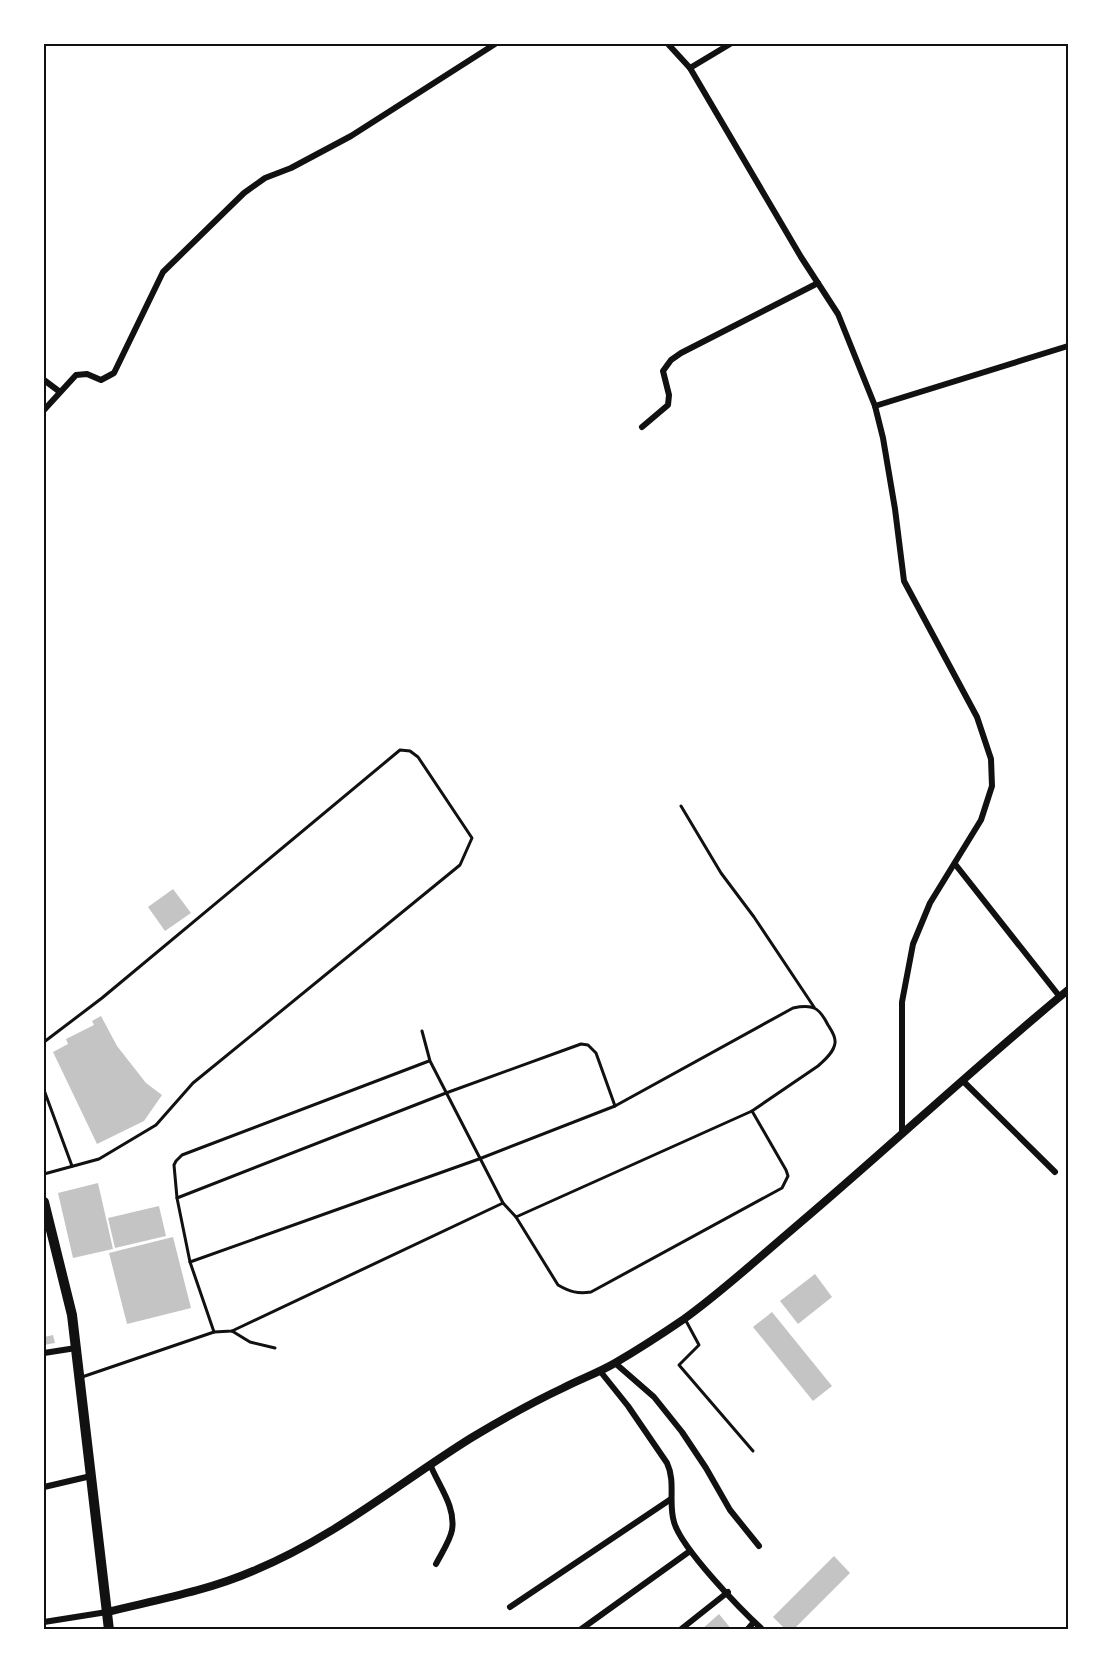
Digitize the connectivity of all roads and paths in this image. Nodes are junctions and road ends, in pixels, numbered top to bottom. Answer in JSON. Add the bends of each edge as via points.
{"nodes":[{"id":1,"x":495,"y":44,"type":"edge"},
{"id":2,"x":668,"y":44,"type":"edge"},
{"id":3,"x":730,"y":44,"type":"edge"},
{"id":4,"x":690,"y":68,"type":"junction"},
{"id":5,"x":818,"y":284,"type":"junction"},
{"id":6,"x":1068,"y":346,"type":"edge"},
{"id":7,"x":44,"y":380,"type":"edge"},
{"id":8,"x":60,"y":392,"type":"junction"},
{"id":9,"x":875,"y":406,"type":"junction"},
{"id":10,"x":44,"y":410,"type":"edge"},
{"id":11,"x":642,"y":427,"type":"dead end"},
{"id":12,"x":681,"y":806,"type":"dead end"},
{"id":13,"x":955,"y":864,"type":"junction"},
{"id":14,"x":1068,"y":990,"type":"edge"},
{"id":15,"x":1060,"y":997,"type":"junction"},
{"id":16,"x":815,"y":1008,"type":"junction"},
{"id":17,"x":422,"y":1031,"type":"dead end"},
{"id":18,"x":44,"y":1042,"type":"edge"},
{"id":19,"x":430,"y":1061,"type":"junction"},
{"id":20,"x":963,"y":1081,"type":"junction"},
{"id":21,"x":44,"y":1090,"type":"edge"},
{"id":22,"x":446,"y":1093,"type":"junction"},
{"id":23,"x":615,"y":1106,"type":"junction"},
{"id":24,"x":752,"y":1111,"type":"junction"},
{"id":25,"x":902,"y":1132,"type":"junction"},
{"id":26,"x":479,"y":1159,"type":"junction"},
{"id":27,"x":72,"y":1166,"type":"junction"},
{"id":28,"x":1055,"y":1172,"type":"dead end"},
{"id":29,"x":44,"y":1174,"type":"edge"},
{"id":30,"x":177,"y":1198,"type":"junction"},
{"id":31,"x":44,"y":1202,"type":"edge"},
{"id":32,"x":503,"y":1203,"type":"junction"},
{"id":33,"x":516,"y":1217,"type":"junction"},
{"id":34,"x":190,"y":1262,"type":"junction"},
{"id":35,"x":685,"y":1318,"type":"junction"},
{"id":36,"x":232,"y":1331,"type":"junction"},
{"id":37,"x":214,"y":1332,"type":"junction"},
{"id":38,"x":76,"y":1348,"type":"junction"},
{"id":39,"x":276,"y":1348,"type":"dead end"},
{"id":40,"x":44,"y":1353,"type":"edge"},
{"id":41,"x":615,"y":1363,"type":"junction"},
{"id":42,"x":600,"y":1371,"type":"junction"},
{"id":43,"x":80,"y":1378,"type":"junction"},
{"id":44,"x":753,"y":1451,"type":"dead end"},
{"id":45,"x":430,"y":1464,"type":"junction"},
{"id":46,"x":91,"y":1476,"type":"junction"},
{"id":47,"x":44,"y":1487,"type":"edge"},
{"id":48,"x":671,"y":1499,"type":"junction"},
{"id":49,"x":759,"y":1546,"type":"dead end"},
{"id":50,"x":690,"y":1551,"type":"junction"},
{"id":51,"x":436,"y":1564,"type":"dead end"},
{"id":52,"x":728,"y":1592,"type":"junction"},
{"id":53,"x":510,"y":1607,"type":"dead end"},
{"id":54,"x":107,"y":1612,"type":"junction"},
{"id":55,"x":44,"y":1622,"type":"edge"},
{"id":56,"x":754,"y":1622,"type":"junction"},
{"id":57,"x":109,"y":1629,"type":"edge"},
{"id":58,"x":580,"y":1629,"type":"edge"},
{"id":59,"x":680,"y":1629,"type":"edge"},
{"id":60,"x":747,"y":1629,"type":"edge"},
{"id":61,"x":763,"y":1629,"type":"edge"}],
"edges":[{"from":1,"to":8,"type":"street","via":[[351,136],[265,178],[244,193],[163,272],[114,373],[101,380],[80,373]]},
{"from":2,"to":4,"type":"street"},
{"from":3,"to":4,"type":"street"},
{"from":4,"to":5,"type":"street"},
{"from":5,"to":9,"type":"street","via":[[837,314]]},
{"from":5,"to":11,"type":"street","via":[[671,360],[663,371],[668,405]]},
{"from":6,"to":9,"type":"street"},
{"from":7,"to":8,"type":"street"},
{"from":8,"to":10,"type":"street"},
{"from":9,"to":13,"type":"street","via":[[904,581],[976,717],[991,759],[988,803]]},
{"from":12,"to":16,"type":"lane","via":[[721,873]]},
{"from":13,"to":15,"type":"street"},
{"from":13,"to":25,"type":"street","via":[[930,903],[913,944],[903,1002]]},
{"from":14,"to":15,"type":"street"},
{"from":15,"to":20,"type":"street"},
{"from":16,"to":23,"type":"lane","via":[[793,1008]]},
{"from":16,"to":24,"type":"lane","via":[[821,1011],[834,1036],[831,1053]]},
{"from":17,"to":19,"type":"lane"},
{"from":18,"to":27,"type":"lane","via":[[399,750],[418,757],[472,838],[460,865],[194,1083],[156,1125],[99,1159]]},
{"from":19,"to":22,"type":"lane"},
{"from":19,"to":30,"type":"lane","via":[[182,1155],[174,1165]]},
{"from":20,"to":25,"type":"street"},
{"from":20,"to":28,"type":"street"},
{"from":21,"to":27,"type":"lane"},
{"from":22,"to":23,"type":"lane","via":[[581,1044],[596,1053]]},
{"from":22,"to":26,"type":"lane"},
{"from":22,"to":30,"type":"lane"},
{"from":23,"to":26,"type":"lane"},
{"from":24,"to":33,"type":"lane"},
{"from":24,"to":33,"type":"lane","via":[[786,1170],[788,1176],[782,1188],[591,1292],[568,1292],[558,1285]]},
{"from":25,"to":35,"type":"street","via":[[820,1207]]},
{"from":26,"to":32,"type":"lane"},
{"from":26,"to":34,"type":"lane"},
{"from":27,"to":29,"type":"lane"},
{"from":30,"to":34,"type":"lane"},
{"from":31,"to":38,"type":"main road","via":[[72,1315]]},
{"from":32,"to":33,"type":"lane"},
{"from":32,"to":36,"type":"lane"},
{"from":34,"to":37,"type":"lane"},
{"from":35,"to":41,"type":"street"},
{"from":35,"to":44,"type":"lane","via":[[699,1345],[679,1365]]},
{"from":36,"to":37,"type":"lane"},
{"from":36,"to":39,"type":"lane","via":[[250,1342]]},
{"from":37,"to":43,"type":"lane"},
{"from":38,"to":40,"type":"street"},
{"from":38,"to":43,"type":"main road"},
{"from":41,"to":42,"type":"street"},
{"from":41,"to":49,"type":"street","via":[[654,1397],[682,1432],[730,1510]]},
{"from":42,"to":45,"type":"street","via":[[493,1425]]},
{"from":42,"to":48,"type":"street","via":[[667,1463],[672,1473]]},
{"from":43,"to":46,"type":"main road"},
{"from":45,"to":51,"type":"street","via":[[451,1506],[452,1530]]},
{"from":45,"to":54,"type":"street","via":[[324,1535],[256,1570],[218,1585]]},
{"from":46,"to":47,"type":"street"},
{"from":46,"to":54,"type":"main road"},
{"from":48,"to":50,"type":"street","via":[[675,1526]]},
{"from":48,"to":53,"type":"street"},
{"from":50,"to":52,"type":"street"},
{"from":50,"to":58,"type":"street"},
{"from":52,"to":56,"type":"street"},
{"from":52,"to":59,"type":"street"},
{"from":54,"to":55,"type":"street"},
{"from":54,"to":57,"type":"main road"},
{"from":56,"to":60,"type":"street"},
{"from":56,"to":61,"type":"street"}]}
